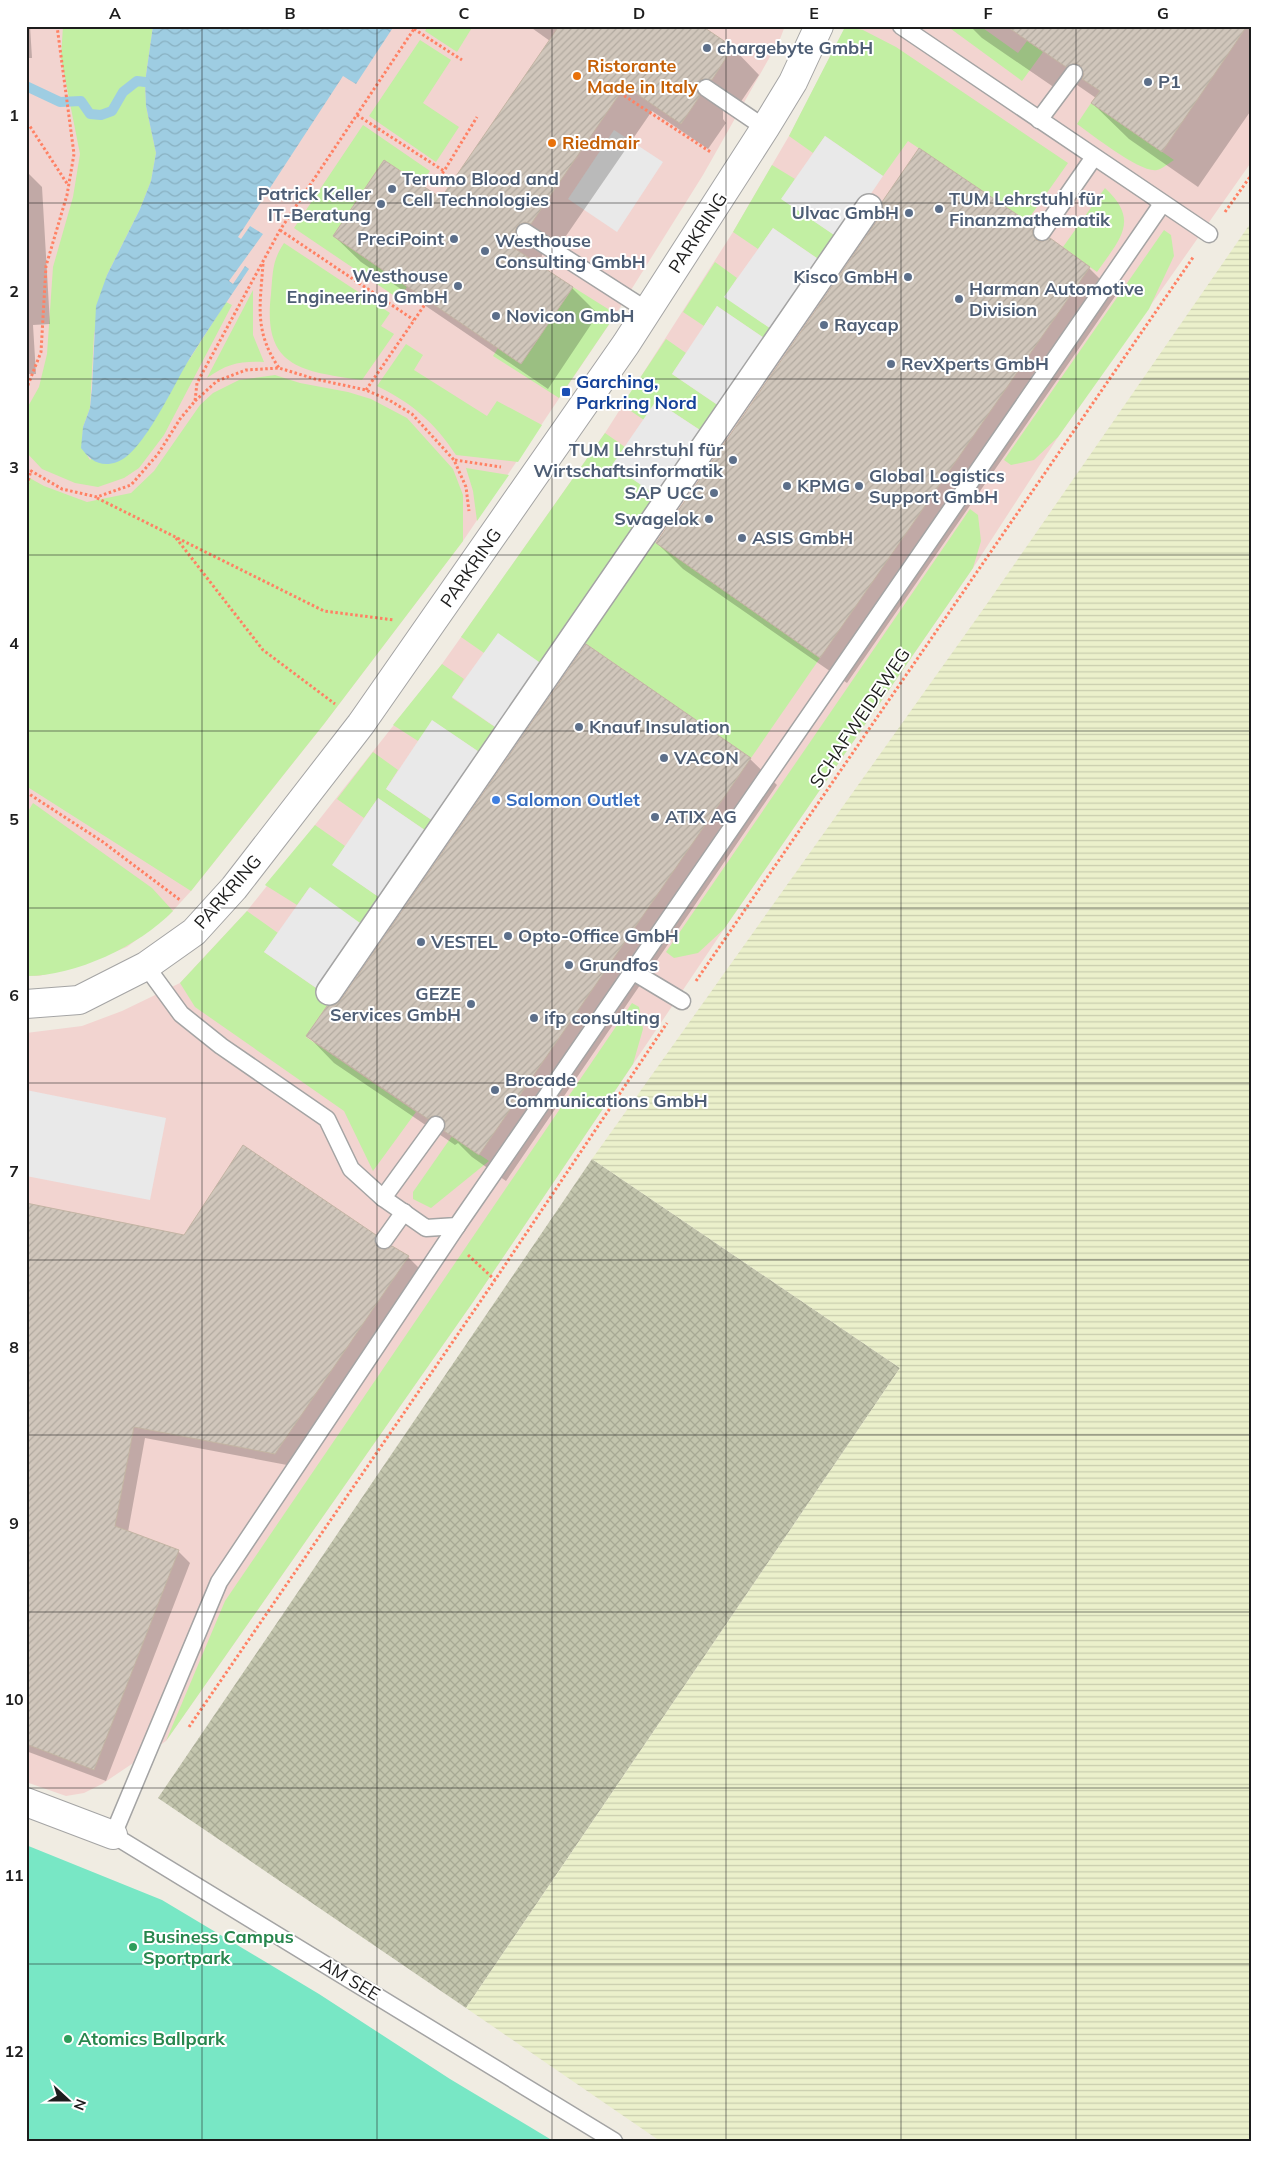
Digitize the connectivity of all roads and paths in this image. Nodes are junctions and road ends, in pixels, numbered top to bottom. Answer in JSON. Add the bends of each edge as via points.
{"nodes":[{"id":1,"x":30,"y":26,"type":"edge"},
{"id":2,"x":57,"y":26,"type":"edge"},
{"id":3,"x":819,"y":26,"type":"edge"},
{"id":4,"x":901,"y":26,"type":"edge"},
{"id":5,"x":415,"y":28,"type":"edge"},
{"id":6,"x":26,"y":33,"type":"edge"},
{"id":7,"x":462,"y":60,"type":"dead end"},
{"id":8,"x":1074,"y":73,"type":"dead end"},
{"id":9,"x":706,"y":88,"type":"dead end"},
{"id":10,"x":620,"y":93,"type":"dead end"},
{"id":11,"x":357,"y":115,"type":"junction"},
{"id":12,"x":476,"y":117,"type":"dead end"},
{"id":13,"x":1039,"y":120,"type":"junction"},
{"id":14,"x":26,"y":125,"type":"edge"},
{"id":15,"x":765,"y":128,"type":"junction"},
{"id":16,"x":1094,"y":158,"type":"junction"},
{"id":17,"x":739,"y":170,"type":"junction"},
{"id":18,"x":444,"y":171,"type":"junction"},
{"id":19,"x":1252,"y":174,"type":"edge"},
{"id":20,"x":433,"y":185,"type":"dead end"},
{"id":21,"x":69,"y":186,"type":"junction"},
{"id":22,"x":1162,"y":204,"type":"junction"},
{"id":23,"x":868,"y":206,"type":"dead end"},
{"id":24,"x":280,"y":230,"type":"junction"},
{"id":25,"x":525,"y":232,"type":"dead end"},
{"id":26,"x":1042,"y":232,"type":"dead end"},
{"id":27,"x":1209,"y":234,"type":"junction"},
{"id":28,"x":263,"y":260,"type":"junction"},
{"id":29,"x":428,"y":300,"type":"dead end"},
{"id":30,"x":648,"y":310,"type":"junction"},
{"id":31,"x":414,"y":320,"type":"junction"},
{"id":32,"x":280,"y":368,"type":"junction"},
{"id":33,"x":26,"y":390,"type":"edge"},
{"id":34,"x":366,"y":390,"type":"junction"},
{"id":35,"x":195,"y":401,"type":"junction"},
{"id":36,"x":454,"y":460,"type":"junction"},
{"id":37,"x":26,"y":468,"type":"edge"},
{"id":38,"x":510,"y":468,"type":"dead end"},
{"id":39,"x":31,"y":470,"type":"junction"},
{"id":40,"x":26,"y":490,"type":"edge"},
{"id":41,"x":97,"y":497,"type":"junction"},
{"id":42,"x":470,"y":516,"type":"dead end"},
{"id":43,"x":174,"y":536,"type":"junction"},
{"id":44,"x":397,"y":620,"type":"dead end"},
{"id":45,"x":342,"y":709,"type":"dead end"},
{"id":46,"x":26,"y":792,"type":"edge"},
{"id":47,"x":185,"y":903,"type":"dead end"},
{"id":48,"x":146,"y":966,"type":"junction"},
{"id":49,"x":632,"y":970,"type":"junction"},
{"id":50,"x":329,"y":992,"type":"dead end"},
{"id":51,"x":682,"y":1001,"type":"junction"},
{"id":52,"x":26,"y":1004,"type":"edge"},
{"id":53,"x":436,"y":1125,"type":"dead end"},
{"id":54,"x":383,"y":1198,"type":"junction"},
{"id":55,"x":404,"y":1212,"type":"junction"},
{"id":56,"x":457,"y":1226,"type":"junction"},
{"id":57,"x":384,"y":1240,"type":"dead end"},
{"id":58,"x":189,"y":1728,"type":"dead end"},
{"id":59,"x":26,"y":1802,"type":"edge"},
{"id":60,"x":113,"y":1835,"type":"junction"},
{"id":61,"x":614,"y":2141,"type":"edge"}],
"edges":[{"from":1,"to":6,"type":"path"},
{"from":2,"to":21,"type":"path","via":[[74,154]]},
{"from":3,"to":15,"type":"street","name":"PARKRING","via":[[793,82]]},
{"from":4,"to":13,"type":"lane"},
{"from":5,"to":7,"type":"path"},
{"from":5,"to":11,"type":"path"},
{"from":8,"to":13,"type":"lane"},
{"from":9,"to":15,"type":"lane"},
{"from":10,"to":17,"type":"path"},
{"from":11,"to":18,"type":"path"},
{"from":11,"to":24,"type":"path"},
{"from":12,"to":18,"type":"path"},
{"from":13,"to":16,"type":"lane"},
{"from":14,"to":21,"type":"path"},
{"from":15,"to":17,"type":"street","name":"PARKRING"},
{"from":16,"to":22,"type":"lane"},
{"from":16,"to":26,"type":"lane"},
{"from":17,"to":30,"type":"street","name":"PARKRING"},
{"from":18,"to":20,"type":"path"},
{"from":19,"to":27,"type":"path","name":"SCHAFWEIDEWEG"},
{"from":21,"to":33,"type":"path","via":[[46,266],[41,352]]},
{"from":22,"to":27,"type":"lane"},
{"from":22,"to":49,"type":"lane"},
{"from":23,"to":50,"type":"street"},
{"from":24,"to":28,"type":"path"},
{"from":24,"to":31,"type":"path"},
{"from":25,"to":30,"type":"lane"},
{"from":27,"to":51,"type":"path","name":"SCHAFWEIDEWEG"},
{"from":28,"to":32,"type":"path","via":[[260,325],[267,350]]},
{"from":28,"to":35,"type":"path","via":[[198,383]]},
{"from":29,"to":31,"type":"path"},
{"from":30,"to":48,"type":"street","name":"PARKRING","via":[[429,628],[305,798],[234,888],[194,932]]},
{"from":31,"to":34,"type":"path"},
{"from":32,"to":34,"type":"path","via":[[315,380]]},
{"from":32,"to":35,"type":"path","via":[[246,370],[217,381]]},
{"from":34,"to":36,"type":"path","via":[[412,414]]},
{"from":35,"to":41,"type":"path","via":[[158,454],[131,484]]},
{"from":36,"to":38,"type":"path"},
{"from":36,"to":42,"type":"path","via":[[466,487]]},
{"from":37,"to":39,"type":"path"},
{"from":39,"to":40,"type":"path"},
{"from":39,"to":41,"type":"path","via":[[62,489]]},
{"from":41,"to":43,"type":"path"},
{"from":43,"to":44,"type":"path","via":[[324,611]]},
{"from":43,"to":45,"type":"path","via":[[263,650]]},
{"from":46,"to":47,"type":"path","via":[[103,842]]},
{"from":48,"to":52,"type":"street","name":"PARKRING","via":[[80,1000]]},
{"from":48,"to":54,"type":"lane","via":[[181,1014],[221,1046],[328,1119],[351,1169]]},
{"from":49,"to":51,"type":"lane"},
{"from":49,"to":56,"type":"lane"},
{"from":51,"to":58,"type":"path","name":"SCHAFWEIDEWEG"},
{"from":53,"to":54,"type":"lane"},
{"from":54,"to":55,"type":"lane"},
{"from":55,"to":56,"type":"lane","via":[[426,1228]]},
{"from":55,"to":57,"type":"lane"},
{"from":56,"to":60,"type":"lane","via":[[219,1582]]},
{"from":59,"to":60,"type":"street","name":"AM SEE"},
{"from":60,"to":61,"type":"lane","name":"AM SEE"}]}
